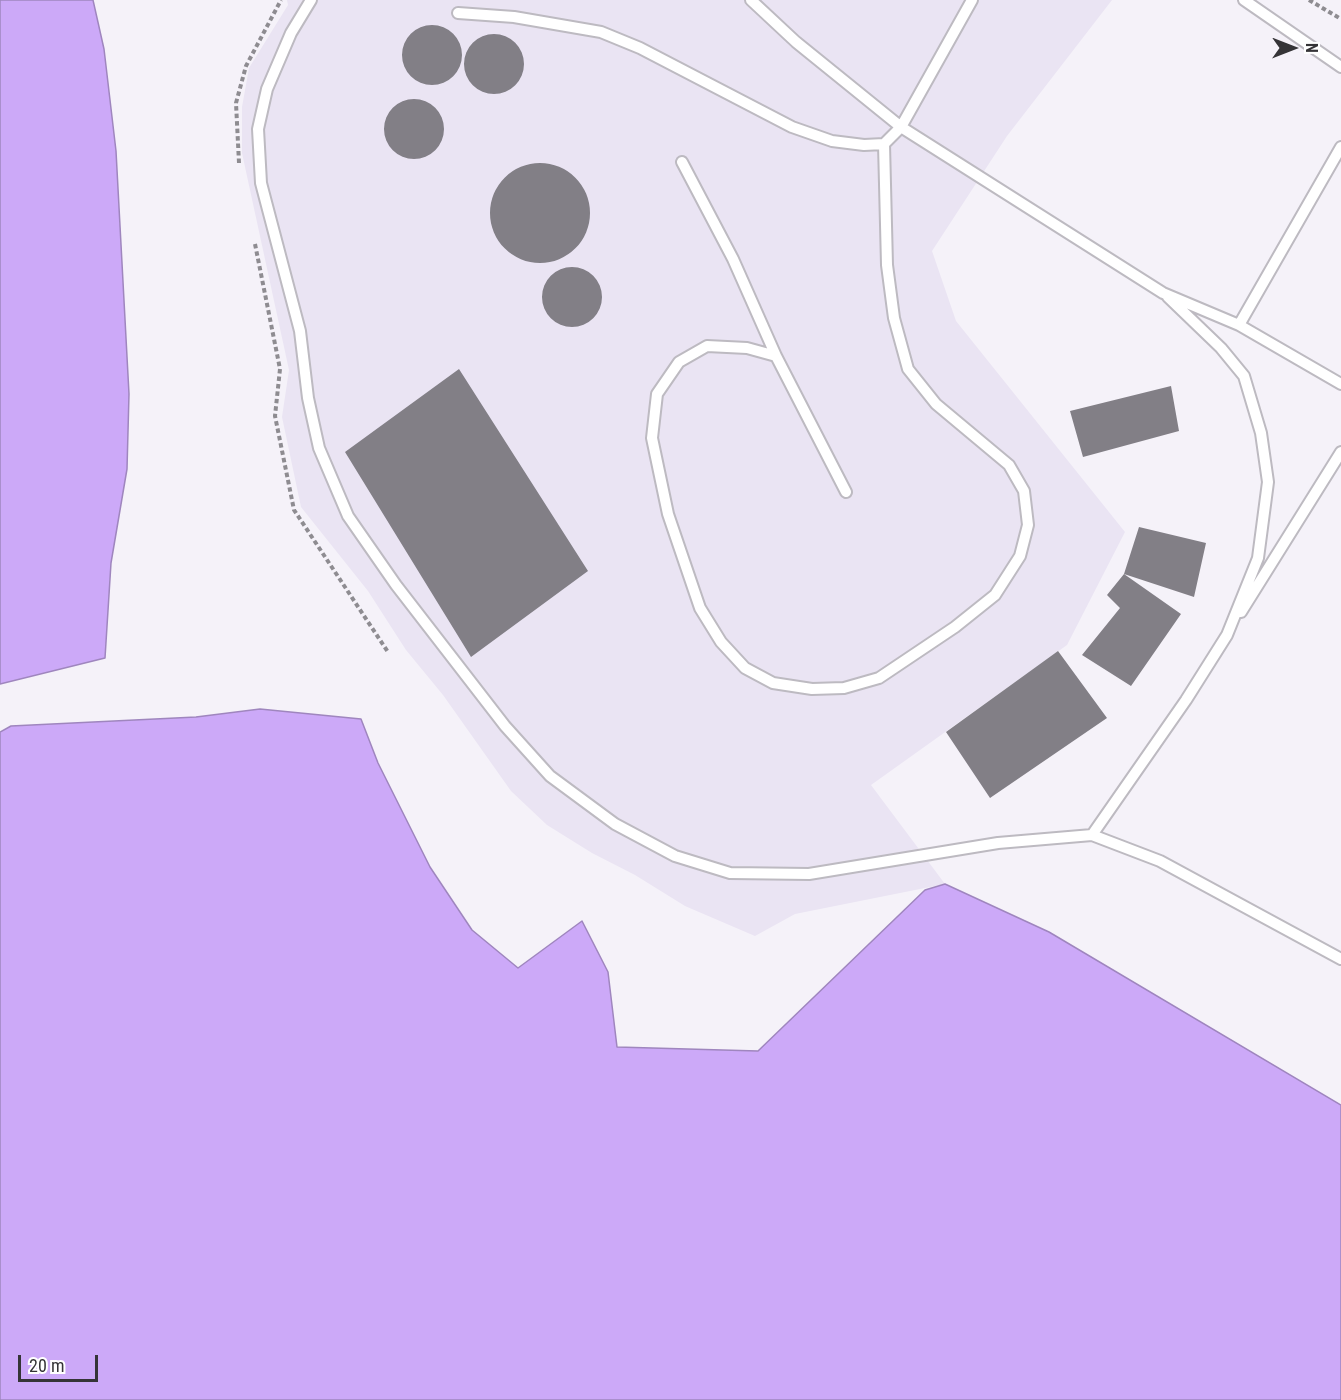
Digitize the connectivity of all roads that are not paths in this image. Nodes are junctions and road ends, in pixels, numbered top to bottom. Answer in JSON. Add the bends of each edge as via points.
{"nodes":[{"id":1,"x":311,"y":0,"type":"edge"},
{"id":2,"x":751,"y":0,"type":"edge"},
{"id":3,"x":972,"y":0,"type":"edge"},
{"id":4,"x":1244,"y":0,"type":"edge"},
{"id":5,"x":458,"y":13,"type":"dead end"},
{"id":6,"x":1341,"y":66,"type":"edge"},
{"id":7,"x":901,"y":127,"type":"junction"},
{"id":8,"x":884,"y":144,"type":"junction"},
{"id":9,"x":1341,"y":147,"type":"edge"},
{"id":10,"x":682,"y":162,"type":"dead end"},
{"id":11,"x":1164,"y":293,"type":"junction"},
{"id":12,"x":1239,"y":325,"type":"junction"},
{"id":13,"x":776,"y":356,"type":"junction"},
{"id":14,"x":1341,"y":384,"type":"edge"},
{"id":15,"x":1341,"y":452,"type":"edge"},
{"id":16,"x":846,"y":492,"type":"dead end"},
{"id":17,"x":1227,"y":635,"type":"junction"},
{"id":18,"x":1092,"y":835,"type":"junction"},
{"id":19,"x":1341,"y":959,"type":"edge"}],
"edges":[{"from":1,"to":18,"type":"lane","via":[[291,33],[267,89],[258,129],[261,183],[300,331],[319,448],[348,516],[396,585],[505,726],[550,776],[615,824],[675,856],[730,873],[810,874],[998,843]]},
{"from":2,"to":7,"type":"lane"},
{"from":3,"to":7,"type":"lane"},
{"from":4,"to":6,"type":"lane"},
{"from":5,"to":8,"type":"lane","via":[[514,17],[600,32],[640,48],[792,127],[832,141]]},
{"from":7,"to":8,"type":"lane"},
{"from":7,"to":11,"type":"lane"},
{"from":8,"to":13,"type":"lane","via":[[887,265],[894,318],[908,369],[936,404],[1009,465],[1024,491],[1028,525],[1020,556],[995,595],[879,678],[844,688],[812,689],[773,683],[745,668],[721,642],[700,608],[668,514],[652,438],[657,394],[679,362],[706,346],[747,348]]},
{"from":9,"to":12,"type":"lane"},
{"from":10,"to":13,"type":"lane","via":[[733,259]]},
{"from":11,"to":12,"type":"lane"},
{"from":11,"to":17,"type":"lane","via":[[1244,376],[1261,433],[1268,482],[1258,558]]},
{"from":12,"to":14,"type":"lane"},
{"from":13,"to":16,"type":"lane"},
{"from":15,"to":17,"type":"lane"},
{"from":17,"to":18,"type":"lane"},
{"from":18,"to":19,"type":"lane","via":[[1160,861]]}]}
